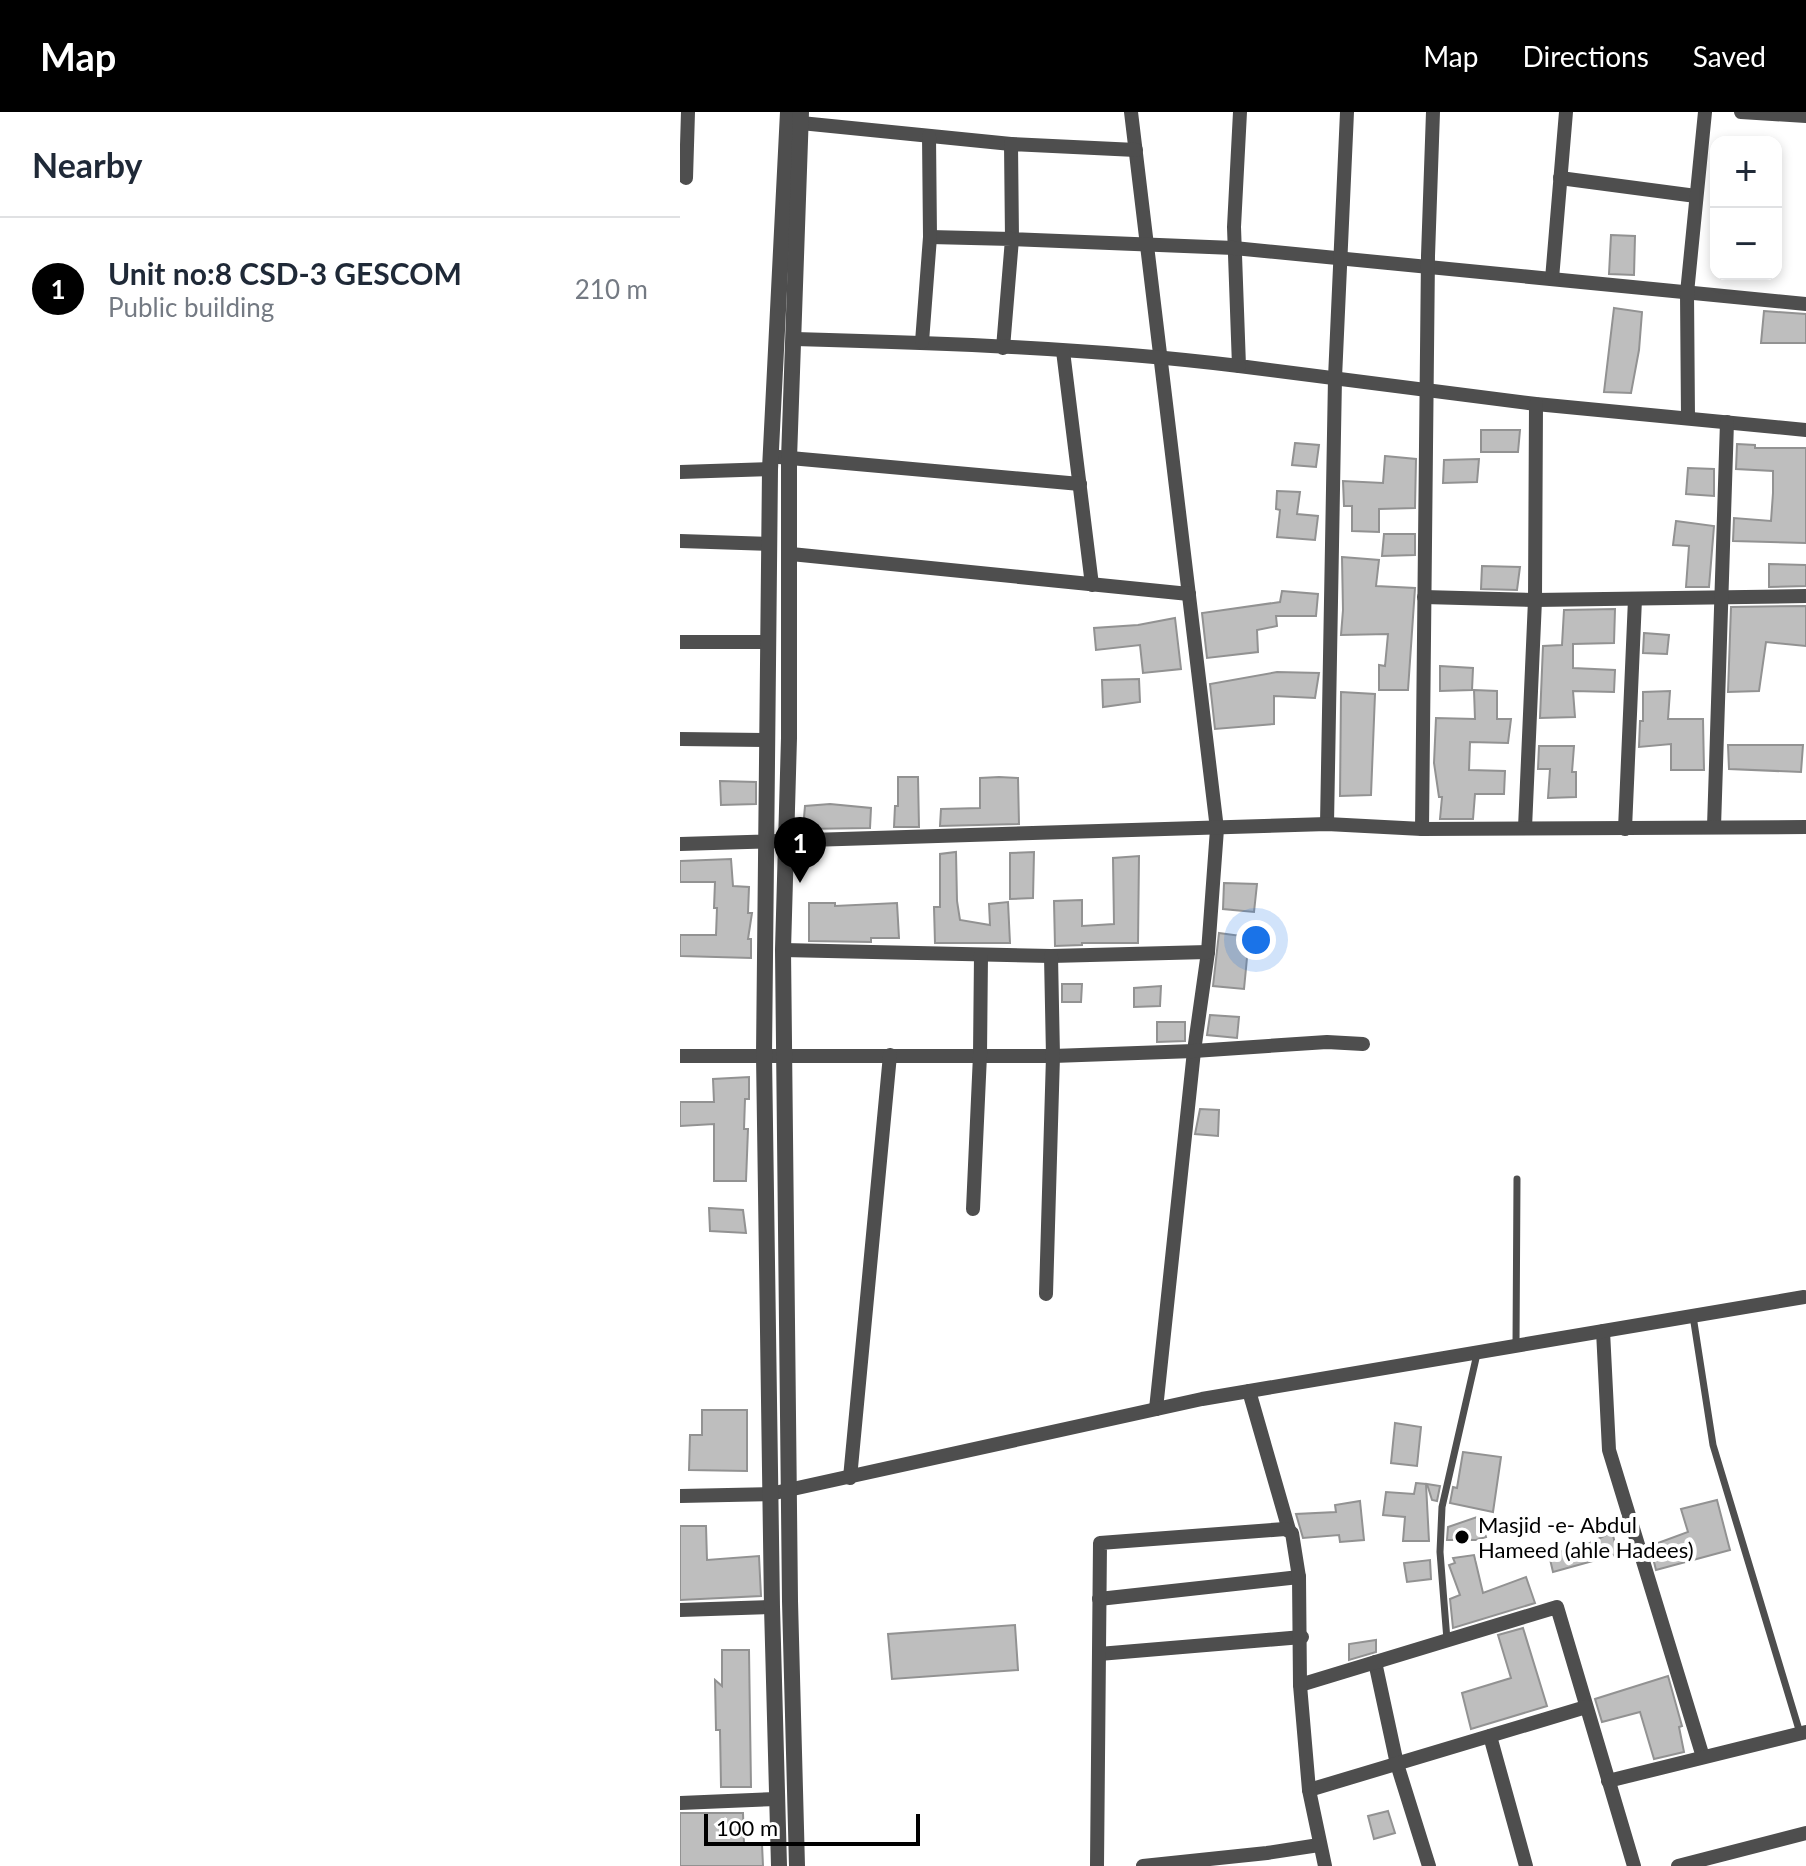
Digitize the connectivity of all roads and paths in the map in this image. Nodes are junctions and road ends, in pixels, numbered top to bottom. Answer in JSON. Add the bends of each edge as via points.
{"nodes":[{"id":1,"x":688,"y":112,"type":"edge"},
{"id":2,"x":1131,"y":112,"type":"edge"},
{"id":3,"x":1240,"y":112,"type":"edge"},
{"id":4,"x":1347,"y":112,"type":"edge"},
{"id":5,"x":1433,"y":112,"type":"edge"},
{"id":6,"x":1566,"y":112,"type":"edge"},
{"id":7,"x":1705,"y":112,"type":"edge"},
{"id":8,"x":1741,"y":112,"type":"edge"},
{"id":9,"x":796,"y":116,"type":"edge"},
{"id":10,"x":1806,"y":116,"type":"edge"},
{"id":11,"x":680,"y":117,"type":"edge"},
{"id":12,"x":929,"y":136,"type":"junction"},
{"id":13,"x":1011,"y":144,"type":"junction"},
{"id":14,"x":1136,"y":150,"type":"junction"},
{"id":15,"x":686,"y":178,"type":"dead end"},
{"id":16,"x":1560,"y":178,"type":"junction"},
{"id":17,"x":1696,"y":196,"type":"junction"},
{"id":18,"x":930,"y":237,"type":"junction"},
{"id":19,"x":1012,"y":239,"type":"junction"},
{"id":20,"x":1147,"y":244,"type":"junction"},
{"id":21,"x":1234,"y":248,"type":"junction"},
{"id":22,"x":1342,"y":257,"type":"junction"},
{"id":23,"x":1428,"y":266,"type":"junction"},
{"id":24,"x":1552,"y":279,"type":"junction"},
{"id":25,"x":1687,"y":293,"type":"junction"},
{"id":26,"x":1806,"y":304,"type":"edge"},
{"id":27,"x":795,"y":339,"type":"junction"},
{"id":28,"x":922,"y":342,"type":"junction"},
{"id":29,"x":1003,"y":348,"type":"junction"},
{"id":30,"x":1063,"y":351,"type":"junction"},
{"id":31,"x":1160,"y":356,"type":"junction"},
{"id":32,"x":1239,"y":366,"type":"junction"},
{"id":33,"x":1335,"y":378,"type":"junction"},
{"id":34,"x":1428,"y":388,"type":"junction"},
{"id":35,"x":1536,"y":404,"type":"junction"},
{"id":36,"x":1688,"y":418,"type":"junction"},
{"id":37,"x":1727,"y":422,"type":"junction"},
{"id":38,"x":1806,"y":430,"type":"edge"},
{"id":39,"x":789,"y":459,"type":"junction"},
{"id":40,"x":770,"y":463,"type":"junction"},
{"id":41,"x":680,"y":472,"type":"edge"},
{"id":42,"x":1080,"y":484,"type":"junction"},
{"id":43,"x":680,"y":541,"type":"edge"},
{"id":44,"x":769,"y":544,"type":"junction"},
{"id":45,"x":791,"y":554,"type":"junction"},
{"id":46,"x":1092,"y":585,"type":"junction"},
{"id":47,"x":1189,"y":594,"type":"junction"},
{"id":48,"x":1806,"y":596,"type":"edge"},
{"id":49,"x":1424,"y":597,"type":"junction"},
{"id":50,"x":1723,"y":597,"type":"junction"},
{"id":51,"x":1635,"y":599,"type":"junction"},
{"id":52,"x":1535,"y":600,"type":"junction"},
{"id":53,"x":680,"y":642,"type":"edge"},
{"id":54,"x":768,"y":642,"type":"junction"},
{"id":55,"x":680,"y":739,"type":"edge"},
{"id":56,"x":768,"y":740,"type":"junction"},
{"id":57,"x":1327,"y":824,"type":"junction"},
{"id":58,"x":1714,"y":827,"type":"junction"},
{"id":59,"x":1806,"y":827,"type":"edge"},
{"id":60,"x":1525,"y":828,"type":"junction"},
{"id":61,"x":1217,"y":829,"type":"junction"},
{"id":62,"x":1422,"y":829,"type":"junction"},
{"id":63,"x":1625,"y":829,"type":"junction"},
{"id":64,"x":766,"y":842,"type":"junction"},
{"id":65,"x":787,"y":842,"type":"junction"},
{"id":66,"x":680,"y":844,"type":"edge"},
{"id":67,"x":783,"y":950,"type":"junction"},
{"id":68,"x":1208,"y":952,"type":"junction"},
{"id":69,"x":981,"y":955,"type":"junction"},
{"id":70,"x":1051,"y":956,"type":"junction"},
{"id":71,"x":1363,"y":1044,"type":"dead end"},
{"id":72,"x":1194,"y":1051,"type":"junction"},
{"id":73,"x":783,"y":1054,"type":"junction"},
{"id":74,"x":764,"y":1055,"type":"junction"},
{"id":75,"x":890,"y":1055,"type":"junction"},
{"id":76,"x":980,"y":1055,"type":"junction"},
{"id":77,"x":680,"y":1056,"type":"edge"},
{"id":78,"x":1053,"y":1056,"type":"junction"},
{"id":79,"x":1517,"y":1179,"type":"dead end"},
{"id":80,"x":973,"y":1209,"type":"dead end"},
{"id":81,"x":1046,"y":1294,"type":"dead end"},
{"id":82,"x":1805,"y":1294,"type":"edge"},
{"id":83,"x":1693,"y":1316,"type":"junction"},
{"id":84,"x":1603,"y":1331,"type":"junction"},
{"id":85,"x":1516,"y":1346,"type":"junction"},
{"id":86,"x":1477,"y":1354,"type":"junction"},
{"id":87,"x":1249,"y":1391,"type":"junction"},
{"id":88,"x":1156,"y":1409,"type":"junction"},
{"id":89,"x":850,"y":1478,"type":"junction"},
{"id":90,"x":788,"y":1490,"type":"junction"},
{"id":91,"x":770,"y":1494,"type":"junction"},
{"id":92,"x":680,"y":1496,"type":"edge"},
{"id":93,"x":1289,"y":1530,"type":"junction"},
{"id":94,"x":1299,"y":1577,"type":"junction"},
{"id":95,"x":1099,"y":1599,"type":"junction"},
{"id":96,"x":772,"y":1607,"type":"junction"},
{"id":97,"x":680,"y":1610,"type":"edge"},
{"id":98,"x":1302,"y":1637,"type":"junction"},
{"id":99,"x":1447,"y":1640,"type":"junction"},
{"id":100,"x":1099,"y":1654,"type":"junction"},
{"id":101,"x":1375,"y":1662,"type":"junction"},
{"id":102,"x":1300,"y":1685,"type":"junction"},
{"id":103,"x":1586,"y":1707,"type":"junction"},
{"id":104,"x":1803,"y":1732,"type":"edge"},
{"id":105,"x":1490,"y":1736,"type":"junction"},
{"id":106,"x":1703,"y":1757,"type":"junction"},
{"id":107,"x":1397,"y":1764,"type":"junction"},
{"id":108,"x":1608,"y":1781,"type":"junction"},
{"id":109,"x":1309,"y":1790,"type":"junction"},
{"id":110,"x":777,"y":1799,"type":"junction"},
{"id":111,"x":680,"y":1803,"type":"edge"},
{"id":112,"x":1806,"y":1833,"type":"edge"},
{"id":113,"x":1319,"y":1845,"type":"junction"},
{"id":114,"x":1268,"y":1860,"type":"edge"},
{"id":115,"x":1171,"y":1865,"type":"edge"},
{"id":116,"x":779,"y":1866,"type":"edge"},
{"id":117,"x":797,"y":1866,"type":"edge"},
{"id":118,"x":1097,"y":1866,"type":"edge"},
{"id":119,"x":1143,"y":1866,"type":"edge"},
{"id":120,"x":1325,"y":1866,"type":"edge"},
{"id":121,"x":1429,"y":1866,"type":"edge"},
{"id":122,"x":1526,"y":1866,"type":"edge"},
{"id":123,"x":1634,"y":1866,"type":"edge"},
{"id":124,"x":1678,"y":1866,"type":"edge"}],
"edges":[{"from":1,"to":11,"type":"street"},
{"from":1,"to":15,"type":"street"},
{"from":2,"to":14,"type":"street"},
{"from":3,"to":21,"type":"street"},
{"from":4,"to":22,"type":"street"},
{"from":5,"to":23,"type":"street"},
{"from":6,"to":16,"type":"street"},
{"from":7,"to":17,"type":"street"},
{"from":8,"to":10,"type":"street"},
{"from":9,"to":12,"type":"street"},
{"from":9,"to":27,"type":"street"},
{"from":9,"to":40,"type":"street"},
{"from":12,"to":13,"type":"street"},
{"from":12,"to":18,"type":"street"},
{"from":13,"to":14,"type":"street"},
{"from":13,"to":19,"type":"street"},
{"from":14,"to":20,"type":"street"},
{"from":16,"to":17,"type":"street"},
{"from":16,"to":24,"type":"street"},
{"from":17,"to":25,"type":"street"},
{"from":18,"to":19,"type":"street"},
{"from":18,"to":28,"type":"street"},
{"from":19,"to":20,"type":"street"},
{"from":19,"to":29,"type":"street"},
{"from":20,"to":21,"type":"street"},
{"from":20,"to":31,"type":"street"},
{"from":21,"to":22,"type":"street"},
{"from":21,"to":32,"type":"street"},
{"from":22,"to":23,"type":"street"},
{"from":22,"to":33,"type":"street"},
{"from":23,"to":24,"type":"street"},
{"from":23,"to":34,"type":"street"},
{"from":24,"to":25,"type":"street"},
{"from":25,"to":26,"type":"street"},
{"from":25,"to":36,"type":"street"},
{"from":27,"to":28,"type":"street"},
{"from":27,"to":39,"type":"street"},
{"from":28,"to":29,"type":"street"},
{"from":29,"to":30,"type":"street"},
{"from":30,"to":31,"type":"street"},
{"from":30,"to":42,"type":"street"},
{"from":31,"to":32,"type":"street"},
{"from":31,"to":47,"type":"street"},
{"from":32,"to":33,"type":"street"},
{"from":33,"to":34,"type":"street"},
{"from":33,"to":57,"type":"street"},
{"from":34,"to":35,"type":"street"},
{"from":34,"to":49,"type":"street"},
{"from":35,"to":36,"type":"street"},
{"from":35,"to":52,"type":"street"},
{"from":36,"to":37,"type":"street"},
{"from":37,"to":38,"type":"street"},
{"from":37,"to":50,"type":"street"},
{"from":39,"to":40,"type":"street"},
{"from":39,"to":42,"type":"street"},
{"from":39,"to":45,"type":"street"},
{"from":40,"to":41,"type":"street"},
{"from":40,"to":44,"type":"street"},
{"from":42,"to":46,"type":"street"},
{"from":43,"to":44,"type":"street"},
{"from":44,"to":54,"type":"street"},
{"from":45,"to":46,"type":"street"},
{"from":45,"to":65,"type":"street"},
{"from":46,"to":47,"type":"street"},
{"from":47,"to":61,"type":"street"},
{"from":48,"to":50,"type":"street"},
{"from":49,"to":52,"type":"street"},
{"from":49,"to":62,"type":"street"},
{"from":50,"to":51,"type":"street"},
{"from":50,"to":58,"type":"street"},
{"from":51,"to":52,"type":"street"},
{"from":51,"to":63,"type":"street"},
{"from":52,"to":60,"type":"street"},
{"from":53,"to":54,"type":"street"},
{"from":54,"to":56,"type":"street"},
{"from":55,"to":56,"type":"street"},
{"from":56,"to":64,"type":"street"},
{"from":57,"to":61,"type":"street"},
{"from":57,"to":62,"type":"street"},
{"from":58,"to":59,"type":"street"},
{"from":58,"to":63,"type":"street"},
{"from":60,"to":62,"type":"street"},
{"from":60,"to":63,"type":"street"},
{"from":61,"to":65,"type":"street"},
{"from":61,"to":68,"type":"street"},
{"from":64,"to":65,"type":"street"},
{"from":64,"to":66,"type":"street"},
{"from":64,"to":74,"type":"street"},
{"from":65,"to":67,"type":"street"},
{"from":67,"to":69,"type":"street"},
{"from":67,"to":73,"type":"street"},
{"from":68,"to":70,"type":"street"},
{"from":68,"to":72,"type":"street"},
{"from":69,"to":70,"type":"street"},
{"from":69,"to":76,"type":"street"},
{"from":70,"to":78,"type":"street"},
{"from":71,"to":72,"type":"street"},
{"from":72,"to":78,"type":"street"},
{"from":72,"to":88,"type":"street"},
{"from":73,"to":74,"type":"street"},
{"from":73,"to":75,"type":"street"},
{"from":73,"to":90,"type":"street"},
{"from":74,"to":77,"type":"street"},
{"from":74,"to":91,"type":"street"},
{"from":75,"to":76,"type":"street"},
{"from":75,"to":89,"type":"street"},
{"from":76,"to":78,"type":"street"},
{"from":76,"to":80,"type":"street"},
{"from":78,"to":81,"type":"street"},
{"from":79,"to":85,"type":"lane"},
{"from":82,"to":83,"type":"street"},
{"from":83,"to":84,"type":"street"},
{"from":83,"to":104,"type":"lane","via":[[1713,1445]]},
{"from":84,"to":85,"type":"street"},
{"from":84,"to":106,"type":"street","via":[[1609,1450]]},
{"from":85,"to":86,"type":"street"},
{"from":86,"to":87,"type":"street"},
{"from":86,"to":99,"type":"lane","via":[[1441,1519]]},
{"from":87,"to":88,"type":"street"},
{"from":87,"to":93,"type":"street"},
{"from":88,"to":89,"type":"street"},
{"from":89,"to":90,"type":"street"},
{"from":90,"to":91,"type":"street"},
{"from":90,"to":117,"type":"street"},
{"from":91,"to":92,"type":"street"},
{"from":91,"to":96,"type":"street"},
{"from":93,"to":94,"type":"street"},
{"from":93,"to":95,"type":"street","via":[[1100,1543]]},
{"from":94,"to":95,"type":"street"},
{"from":94,"to":98,"type":"street"},
{"from":95,"to":100,"type":"street"},
{"from":96,"to":97,"type":"street"},
{"from":96,"to":110,"type":"street"},
{"from":98,"to":100,"type":"street"},
{"from":98,"to":102,"type":"street"},
{"from":99,"to":101,"type":"street"},
{"from":99,"to":103,"type":"street","via":[[1557,1607]]},
{"from":100,"to":118,"type":"street"},
{"from":101,"to":102,"type":"street"},
{"from":101,"to":107,"type":"street"},
{"from":102,"to":109,"type":"street"},
{"from":103,"to":105,"type":"street"},
{"from":103,"to":108,"type":"street"},
{"from":104,"to":106,"type":"street"},
{"from":105,"to":107,"type":"street"},
{"from":105,"to":122,"type":"street"},
{"from":106,"to":108,"type":"street"},
{"from":107,"to":109,"type":"street"},
{"from":107,"to":121,"type":"street"},
{"from":108,"to":123,"type":"street"},
{"from":109,"to":113,"type":"street"},
{"from":110,"to":111,"type":"street"},
{"from":110,"to":116,"type":"street"},
{"from":112,"to":124,"type":"street"},
{"from":113,"to":114,"type":"street"},
{"from":113,"to":120,"type":"street"},
{"from":114,"to":115,"type":"street"},
{"from":115,"to":119,"type":"street"}]}
